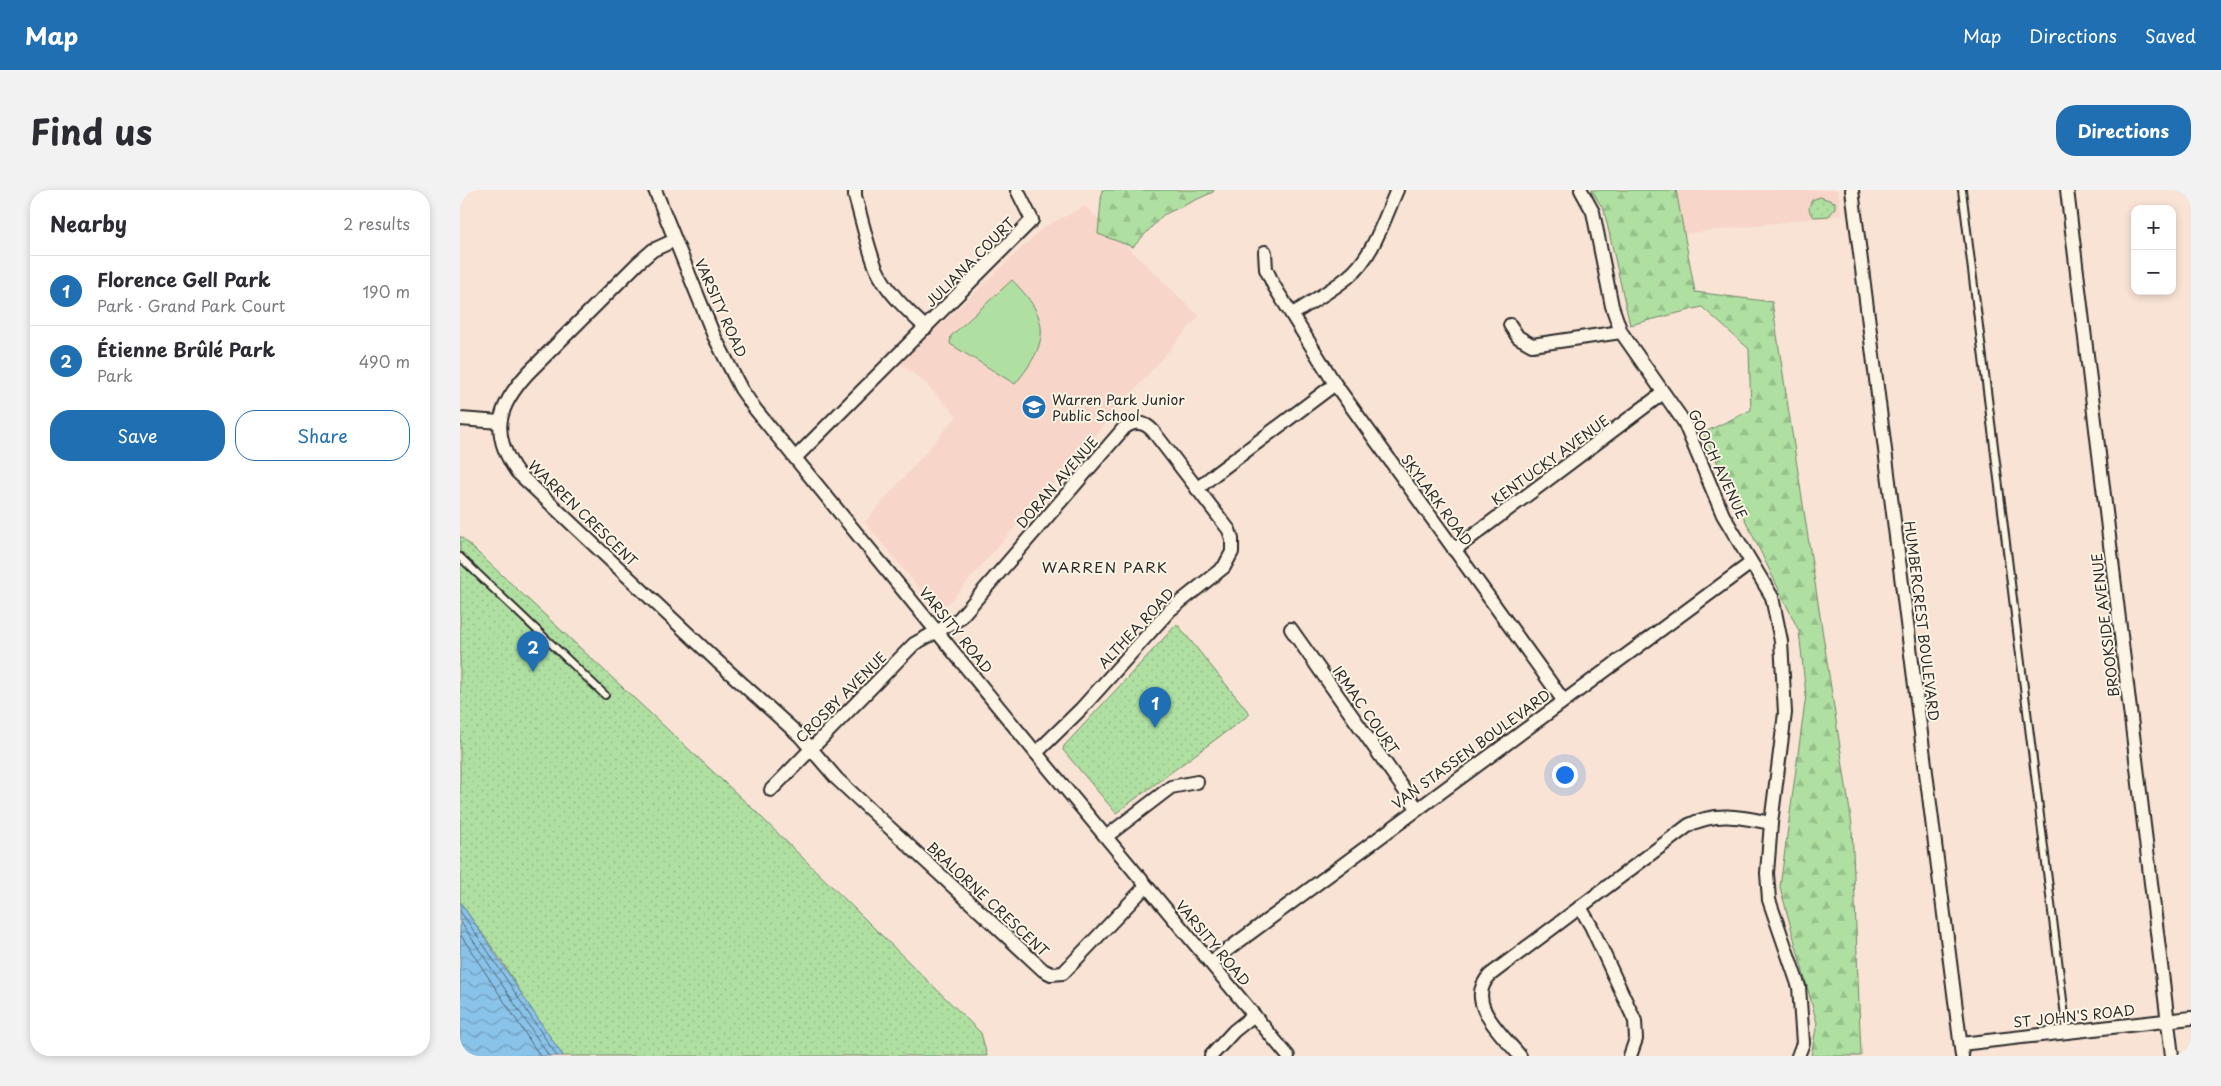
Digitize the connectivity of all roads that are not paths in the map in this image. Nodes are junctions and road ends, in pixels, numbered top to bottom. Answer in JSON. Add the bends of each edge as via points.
{"nodes":[{"id":1,"x":655,"y":190,"type":"edge"},
{"id":2,"x":855,"y":190,"type":"edge"},
{"id":3,"x":1017,"y":190,"type":"edge"},
{"id":4,"x":1397,"y":190,"type":"edge"},
{"id":5,"x":1581,"y":190,"type":"edge"},
{"id":6,"x":1852,"y":190,"type":"edge"},
{"id":7,"x":1962,"y":190,"type":"edge"},
{"id":8,"x":2067,"y":190,"type":"edge"},
{"id":9,"x":675,"y":240,"type":"junction"},
{"id":10,"x":1265,"y":252,"type":"dead end"},
{"id":11,"x":1293,"y":314,"type":"junction"},
{"id":12,"x":1510,"y":325,"type":"dead end"},
{"id":13,"x":926,"y":328,"type":"junction"},
{"id":14,"x":1621,"y":332,"type":"junction"},
{"id":15,"x":1335,"y":384,"type":"junction"},
{"id":16,"x":1663,"y":393,"type":"junction"},
{"id":17,"x":460,"y":419,"type":"edge"},
{"id":18,"x":500,"y":422,"type":"junction"},
{"id":19,"x":796,"y":457,"type":"junction"},
{"id":20,"x":1197,"y":490,"type":"junction"},
{"id":21,"x":1454,"y":550,"type":"junction"},
{"id":22,"x":460,"y":557,"type":"edge"},
{"id":23,"x":1751,"y":563,"type":"junction"},
{"id":24,"x":1291,"y":629,"type":"dead end"},
{"id":25,"x":937,"y":630,"type":"junction"},
{"id":26,"x":604,"y":695,"type":"dead end"},
{"id":27,"x":1562,"y":700,"type":"junction"},
{"id":28,"x":811,"y":749,"type":"junction"},
{"id":29,"x":1036,"y":753,"type":"junction"},
{"id":30,"x":1197,"y":782,"type":"dead end"},
{"id":31,"x":771,"y":790,"type":"dead end"},
{"id":32,"x":1417,"y":808,"type":"junction"},
{"id":33,"x":1771,"y":823,"type":"junction"},
{"id":34,"x":1107,"y":836,"type":"junction"},
{"id":35,"x":1146,"y":886,"type":"junction"},
{"id":36,"x":1580,"y":907,"type":"junction"},
{"id":37,"x":1211,"y":962,"type":"junction"},
{"id":38,"x":1254,"y":1015,"type":"junction"},
{"id":39,"x":2191,"y":1018,"type":"edge"},
{"id":40,"x":2168,"y":1021,"type":"junction"},
{"id":41,"x":2067,"y":1032,"type":"junction"},
{"id":42,"x":1961,"y":1050,"type":"edge"},
{"id":43,"x":1211,"y":1056,"type":"edge"},
{"id":44,"x":1288,"y":1056,"type":"edge"},
{"id":45,"x":1520,"y":1056,"type":"edge"},
{"id":46,"x":1630,"y":1056,"type":"edge"},
{"id":47,"x":1798,"y":1056,"type":"edge"},
{"id":48,"x":2172,"y":1056,"type":"edge"}],
"edges":[{"from":1,"to":9,"type":"street","name":"VARSITY ROAD"},
{"from":2,"to":13,"type":"street","name":"JULIANA COURT","via":[[876,268]]},
{"from":3,"to":13,"type":"street","name":"JULIANA COURT","via":[[1032,220]]},
{"from":4,"to":11,"type":"street","via":[[1376,238],[1357,268]]},
{"from":5,"to":14,"type":"street","name":"GOOCH AVENUE","via":[[1593,212],[1612,306]]},
{"from":6,"to":42,"type":"street","name":"HUMBERCREST BOULEVARD"},
{"from":7,"to":41,"type":"lane"},
{"from":8,"to":40,"type":"street","name":"BROOKSIDE AVENUE"},
{"from":9,"to":18,"type":"street","name":"WARREN CRESCENT","via":[[652,250],[528,373],[508,399]]},
{"from":9,"to":19,"type":"street","name":"VARSITY ROAD","via":[[714,336],[742,389]]},
{"from":10,"to":11,"type":"street","name":"SKYLARK ROAD","via":[[1266,269]]},
{"from":11,"to":15,"type":"street","name":"SKYLARK ROAD"},
{"from":12,"to":14,"type":"street","via":[[1520,339],[1532,345]]},
{"from":13,"to":19,"type":"street","name":"JULIANA COURT"},
{"from":14,"to":16,"type":"street","name":"GOOCH AVENUE"},
{"from":15,"to":20,"type":"street"},
{"from":15,"to":21,"type":"street","name":"SKYLARK ROAD"},
{"from":16,"to":21,"type":"street","name":"KENTUCKY AVENUE"},
{"from":16,"to":23,"type":"street","name":"GOOCH AVENUE","via":[[1684,422],[1723,515]]},
{"from":17,"to":18,"type":"street"},
{"from":18,"to":28,"type":"street","name":"WARREN CRESCENT","via":[[504,449],[517,472]]},
{"from":19,"to":25,"type":"street","name":"VARSITY ROAD"},
{"from":20,"to":25,"type":"street","name":"DORAN AVENUE","via":[[1151,428],[1137,423],[1127,426],[959,618]]},
{"from":20,"to":29,"type":"street","name":"ALTHEA ROAD","via":[[1230,534],[1233,547],[1229,560],[1170,610],[1081,709]]},
{"from":21,"to":27,"type":"street","name":"SKYLARK ROAD"},
{"from":22,"to":26,"type":"lane"},
{"from":23,"to":27,"type":"street","name":"VAN STASSEN BOULEVARD"},
{"from":23,"to":33,"type":"street","name":"GOOCH AVENUE","via":[[1772,596],[1781,641],[1785,713]]},
{"from":24,"to":32,"type":"street","name":"IRMAC COURT"},
{"from":25,"to":28,"type":"street","name":"CROSBY AVENUE","via":[[914,644]]},
{"from":25,"to":29,"type":"street","name":"VARSITY ROAD"},
{"from":27,"to":32,"type":"street","name":"VAN STASSEN BOULEVARD"},
{"from":28,"to":31,"type":"street","name":"CROSBY AVENUE"},
{"from":28,"to":35,"type":"street","name":"BRALORNE CRESCENT","via":[[837,779],[1047,973],[1063,973]]},
{"from":29,"to":34,"type":"street","name":"VARSITY ROAD"},
{"from":30,"to":34,"type":"street","via":[[1170,787]]},
{"from":32,"to":37,"type":"street","name":"VAN STASSEN BOULEVARD"},
{"from":33,"to":36,"type":"street","via":[[1727,815],[1700,819]]},
{"from":33,"to":47,"type":"street","name":"GOOCH AVENUE","via":[[1767,873],[1769,900],[1799,987],[1803,1043]]},
{"from":34,"to":35,"type":"street","name":"VARSITY ROAD"},
{"from":35,"to":37,"type":"street","name":"VARSITY ROAD"},
{"from":36,"to":45,"type":"street","via":[[1490,974],[1481,988],[1480,1000],[1484,1011]]},
{"from":36,"to":46,"type":"street","via":[[1635,1021],[1636,1039]]},
{"from":37,"to":38,"type":"street","name":"VARSITY ROAD"},
{"from":38,"to":43,"type":"street"},
{"from":38,"to":44,"type":"street","name":"VARSITY ROAD"},
{"from":39,"to":40,"type":"street","name":"ST JOHN'S ROAD"},
{"from":40,"to":41,"type":"street","name":"ST JOHN'S ROAD"},
{"from":40,"to":48,"type":"street","name":"BROOKSIDE AVENUE"},
{"from":41,"to":42,"type":"street","name":"ST JOHN'S ROAD"}]}
